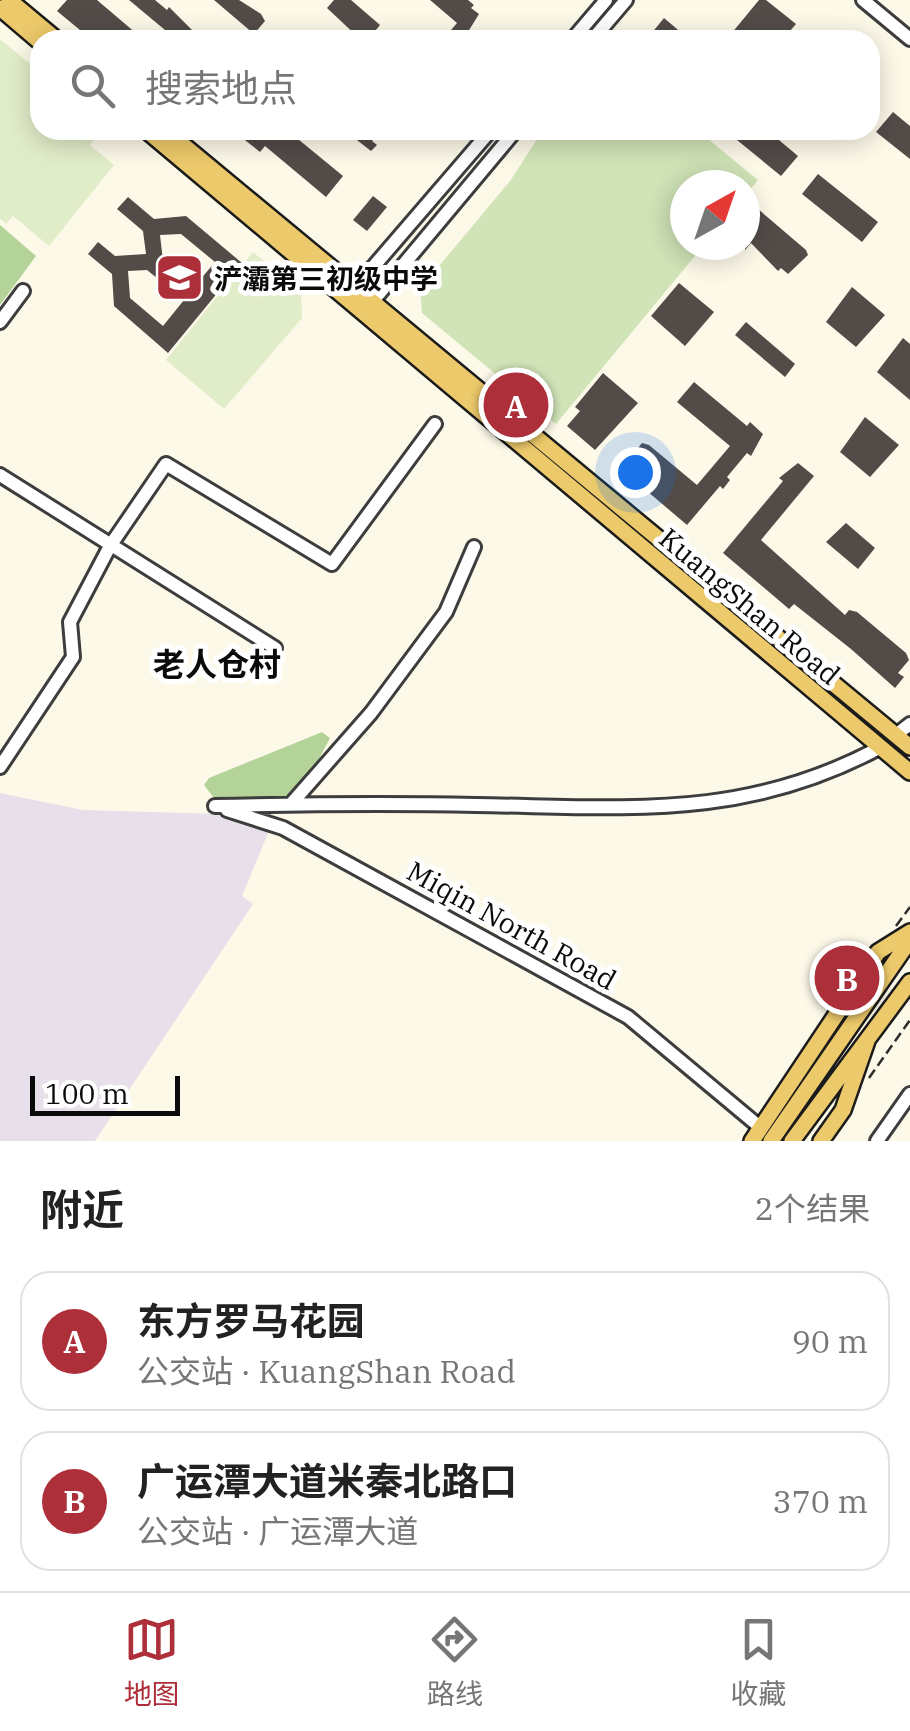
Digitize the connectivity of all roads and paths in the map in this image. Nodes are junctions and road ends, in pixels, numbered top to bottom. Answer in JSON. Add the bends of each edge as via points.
{"nodes":[{"id":1,"x":9,"y":0,"type":"edge"},
{"id":2,"x":606,"y":0,"type":"edge"},
{"id":3,"x":626,"y":0,"type":"edge"},
{"id":4,"x":863,"y":0,"type":"edge"},
{"id":5,"x":0,"y":8,"type":"edge"},
{"id":6,"x":45,"y":30,"type":"edge"},
{"id":7,"x":580,"y":30,"type":"edge"},
{"id":8,"x":600,"y":30,"type":"edge"},
{"id":9,"x":30,"y":34,"type":"edge"},
{"id":10,"x":910,"y":39,"type":"edge"},
{"id":11,"x":159,"y":140,"type":"edge"},
{"id":12,"x":175,"y":140,"type":"edge"},
{"id":13,"x":481,"y":140,"type":"edge"},
{"id":14,"x":508,"y":140,"type":"edge"},
{"id":15,"x":22,"y":291,"type":"dead end"},
{"id":16,"x":350,"y":293,"type":"junction"},
{"id":17,"x":368,"y":308,"type":"junction"},
{"id":18,"x":0,"y":322,"type":"edge"},
{"id":19,"x":434,"y":424,"type":"dead end"},
{"id":20,"x":0,"y":475,"type":"edge"},
{"id":21,"x":110,"y":546,"type":"junction"},
{"id":22,"x":474,"y":547,"type":"dead end"},
{"id":23,"x":275,"y":648,"type":"dead end"},
{"id":24,"x":910,"y":724,"type":"edge"},
{"id":25,"x":896,"y":736,"type":"junction"},
{"id":26,"x":910,"y":747,"type":"edge"},
{"id":27,"x":879,"y":748,"type":"junction"},
{"id":28,"x":0,"y":767,"type":"edge"},
{"id":29,"x":909,"y":772,"type":"edge"},
{"id":30,"x":291,"y":804,"type":"junction"},
{"id":31,"x":910,"y":932,"type":"edge"},
{"id":32,"x":910,"y":940,"type":"edge"},
{"id":33,"x":910,"y":982,"type":"edge"},
{"id":34,"x":910,"y":1020,"type":"edge"},
{"id":35,"x":870,"y":1032,"type":"junction"},
{"id":36,"x":837,"y":1061,"type":"junction"},
{"id":37,"x":861,"y":1088,"type":"dead end"},
{"id":38,"x":910,"y":1094,"type":"edge"},
{"id":39,"x":761,"y":1137,"type":"edge"},
{"id":40,"x":792,"y":1141,"type":"edge"},
{"id":41,"x":821,"y":1141,"type":"edge"},
{"id":42,"x":877,"y":1141,"type":"edge"}],
"edges":[{"from":1,"to":6,"type":"main road"},
{"from":2,"to":7,"type":"street"},
{"from":3,"to":8,"type":"street"},
{"from":4,"to":10,"type":"street"},
{"from":5,"to":9,"type":"main road"},
{"from":11,"to":16,"type":"main road","name":"KuangShan Road"},
{"from":12,"to":16,"type":"main road","name":"KuangShan Road"},
{"from":13,"to":16,"type":"street"},
{"from":14,"to":17,"type":"street"},
{"from":15,"to":18,"type":"street"},
{"from":16,"to":17,"type":"main road","name":"KuangShan Road"},
{"from":17,"to":25,"type":"main road","name":"KuangShan Road"},
{"from":17,"to":27,"type":"main road","name":"KuangShan Road"},
{"from":19,"to":21,"type":"street","via":[[332,564],[166,464]]},
{"from":20,"to":21,"type":"street"},
{"from":21,"to":23,"type":"street"},
{"from":21,"to":28,"type":"street","via":[[70,622],[73,657]]},
{"from":22,"to":30,"type":"street","via":[[446,612],[371,714]]},
{"from":24,"to":25,"type":"street"},
{"from":25,"to":26,"type":"main road","name":"KuangShan Road"},
{"from":27,"to":29,"type":"main road","name":"KuangShan Road"},
{"from":27,"to":30,"type":"street","via":[[791,788],[680,808]]},
{"from":30,"to":39,"type":"street","name":"Miqin North Road","via":[[215,806],[283,828],[604,1002]]},
{"from":31,"to":39,"type":"main road","via":[[878,952]]},
{"from":32,"to":36,"type":"main road"},
{"from":33,"to":35,"type":"main road"},
{"from":34,"to":37,"type":"path"},
{"from":35,"to":36,"type":"main road"},
{"from":35,"to":41,"type":"main road","via":[[843,1110]]},
{"from":36,"to":39,"type":"main road"},
{"from":36,"to":40,"type":"main road"},
{"from":38,"to":42,"type":"street"}]}
